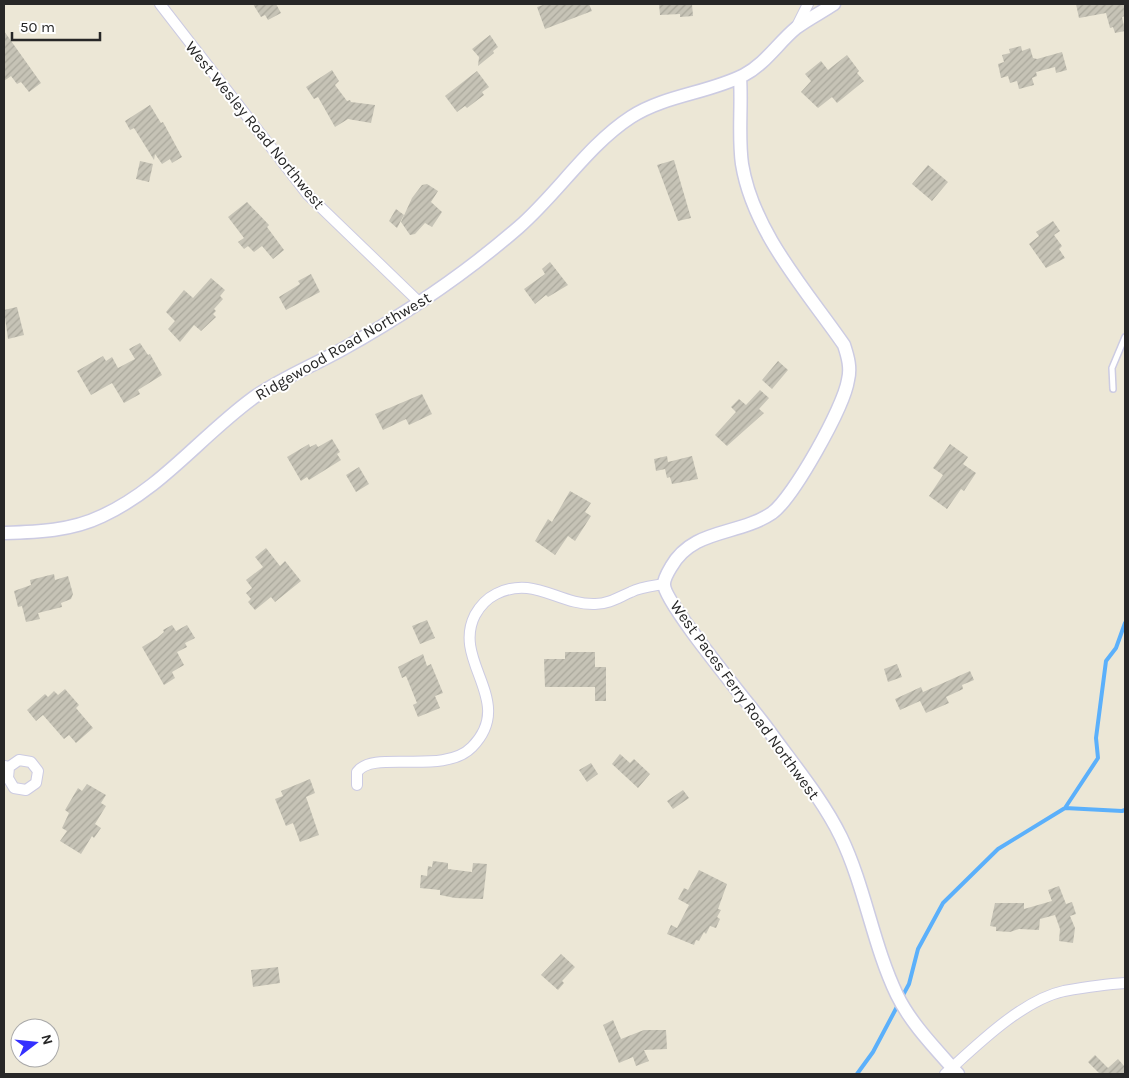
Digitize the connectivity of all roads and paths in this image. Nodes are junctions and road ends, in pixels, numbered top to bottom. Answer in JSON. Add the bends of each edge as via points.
{"nodes":[{"id":1,"x":160,"y":4,"type":"edge"},
{"id":2,"x":808,"y":4,"type":"edge"},
{"id":3,"x":834,"y":4,"type":"edge"},
{"id":4,"x":795,"y":29,"type":"junction"},
{"id":5,"x":740,"y":77,"type":"junction"},
{"id":6,"x":420,"y":303,"type":"junction"},
{"id":7,"x":1125,"y":337,"type":"edge"},
{"id":8,"x":1114,"y":389,"type":"dead end"},
{"id":9,"x":4,"y":533,"type":"edge"},
{"id":10,"x":664,"y":584,"type":"junction"},
{"id":11,"x":356,"y":785,"type":"dead end"},
{"id":12,"x":1125,"y":983,"type":"edge"},
{"id":13,"x":952,"y":1072,"type":"edge"}],
"edges":[{"from":1,"to":6,"type":"street","name":"West Wesley Road Northwest","via":[[308,195]]},
{"from":2,"to":4,"type":"street"},
{"from":3,"to":4,"type":"street","name":"Ridgewood Road Northwest"},
{"from":4,"to":5,"type":"street","name":"Ridgewood Road Northwest","via":[[762,62]]},
{"from":5,"to":6,"type":"street","name":"Ridgewood Road Northwest","via":[[668,100],[629,118],[599,144],[520,226]]},
{"from":5,"to":10,"type":"street","name":"West Paces Ferry Road Northwest","via":[[740,139],[748,187],[778,250],[844,345],[849,362],[848,380],[837,413],[782,504],[761,519],[706,536],[692,544],[675,561]]},
{"from":6,"to":9,"type":"street","name":"Ridgewood Road Northwest","via":[[254,397],[146,491],[124,506],[71,527]]},
{"from":7,"to":8,"type":"lane","via":[[1112,368]]},
{"from":10,"to":11,"type":"street","via":[[596,604],[577,602],[527,586],[507,588],[491,597],[475,615],[469,638],[471,656],[488,699],[484,728],[472,747],[442,762],[367,763],[357,772]]},
{"from":10,"to":13,"type":"street","name":"West Paces Ferry Road Northwest","via":[[666,594],[684,620],[830,817],[849,856],[897,996]]},
{"from":12,"to":13,"type":"street","via":[[1064,991],[1043,999],[1022,1010]]}]}
